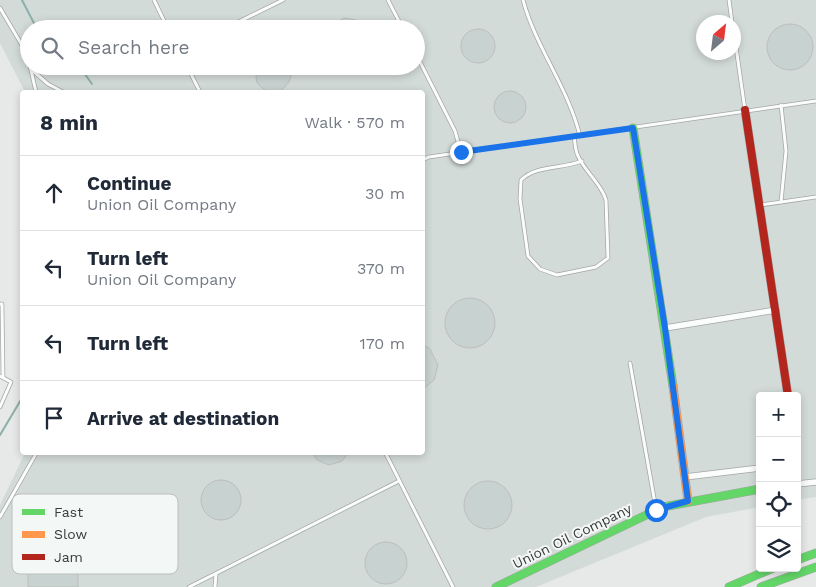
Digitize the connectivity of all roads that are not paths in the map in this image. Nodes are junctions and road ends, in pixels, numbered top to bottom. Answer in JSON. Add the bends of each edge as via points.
{"nodes":[{"id":1,"x":154,"y":0,"type":"edge"},
{"id":2,"x":283,"y":0,"type":"edge"},
{"id":3,"x":388,"y":0,"type":"edge"},
{"id":4,"x":523,"y":0,"type":"edge"},
{"id":5,"x":729,"y":0,"type":"edge"},
{"id":6,"x":0,"y":8,"type":"edge"},
{"id":7,"x":731,"y":15,"type":"edge"},
{"id":8,"x":164,"y":20,"type":"edge"},
{"id":9,"x":242,"y":20,"type":"edge"},
{"id":10,"x":398,"y":20,"type":"edge"},
{"id":11,"x":20,"y":42,"type":"edge"},
{"id":12,"x":738,"y":60,"type":"edge"},
{"id":13,"x":425,"y":72,"type":"edge"},
{"id":14,"x":32,"y":75,"type":"edge"},
{"id":15,"x":38,"y":75,"type":"edge"},
{"id":16,"x":192,"y":75,"type":"edge"},
{"id":17,"x":36,"y":90,"type":"edge"},
{"id":18,"x":59,"y":90,"type":"edge"},
{"id":19,"x":199,"y":90,"type":"edge"},
{"id":20,"x":816,"y":101,"type":"edge"},
{"id":21,"x":781,"y":106,"type":"junction"},
{"id":22,"x":745,"y":110,"type":"junction"},
{"id":23,"x":633,"y":128,"type":"junction"},
{"id":24,"x":574,"y":136,"type":"junction"},
{"id":25,"x":580,"y":136,"type":"junction"},
{"id":26,"x":461,"y":152,"type":"junction"},
{"id":27,"x":425,"y":159,"type":"edge"},
{"id":28,"x":582,"y":161,"type":"junction"},
{"id":29,"x":816,"y":197,"type":"edge"},
{"id":30,"x":782,"y":202,"type":"junction"},
{"id":31,"x":760,"y":205,"type":"junction"},
{"id":32,"x":0,"y":304,"type":"edge"},
{"id":33,"x":776,"y":310,"type":"junction"},
{"id":34,"x":665,"y":328,"type":"junction"},
{"id":35,"x":1,"y":336,"type":"edge"},
{"id":36,"x":630,"y":363,"type":"dead end"},
{"id":37,"x":2,"y":377,"type":"edge"},
{"id":38,"x":787,"y":392,"type":"edge"},
{"id":39,"x":0,"y":407,"type":"edge"},
{"id":40,"x":35,"y":455,"type":"edge"},
{"id":41,"x":386,"y":455,"type":"edge"},
{"id":42,"x":756,"y":468,"type":"edge"},
{"id":43,"x":685,"y":477,"type":"junction"},
{"id":44,"x":399,"y":481,"type":"junction"},
{"id":45,"x":816,"y":482,"type":"edge"},
{"id":46,"x":801,"y":484,"type":"edge"},
{"id":47,"x":756,"y":489,"type":"edge"},
{"id":48,"x":13,"y":494,"type":"edge"},
{"id":49,"x":12,"y":496,"type":"edge"},
{"id":50,"x":688,"y":501,"type":"junction"},
{"id":51,"x":656,"y":510,"type":"junction"},
{"id":52,"x":0,"y":517,"type":"edge"},
{"id":53,"x":816,"y":553,"type":"edge"},
{"id":54,"x":801,"y":559,"type":"edge"},
{"id":55,"x":816,"y":567,"type":"edge"},
{"id":56,"x":764,"y":572,"type":"edge"},
{"id":57,"x":216,"y":573,"type":"junction"},
{"id":58,"x":188,"y":587,"type":"edge"},
{"id":59,"x":215,"y":587,"type":"edge"},
{"id":60,"x":453,"y":587,"type":"edge"},
{"id":61,"x":496,"y":587,"type":"edge"},
{"id":62,"x":729,"y":587,"type":"edge"},
{"id":63,"x":761,"y":587,"type":"edge"}],
"edges":[{"from":1,"to":8,"type":"lane"},
{"from":2,"to":9,"type":"lane"},
{"from":3,"to":10,"type":"lane"},
{"from":4,"to":25,"type":"lane","via":[[539,43],[569,99]]},
{"from":5,"to":7,"type":"lane"},
{"from":6,"to":11,"type":"lane"},
{"from":12,"to":22,"type":"lane"},
{"from":13,"to":26,"type":"lane","via":[[455,130]]},
{"from":14,"to":17,"type":"lane"},
{"from":15,"to":18,"type":"lane"},
{"from":16,"to":19,"type":"lane"},
{"from":20,"to":21,"type":"lane"},
{"from":21,"to":22,"type":"lane"},
{"from":21,"to":30,"type":"lane","via":[[786,145]]},
{"from":22,"to":23,"type":"lane"},
{"from":22,"to":31,"type":"main road"},
{"from":23,"to":25,"type":"lane"},
{"from":23,"to":34,"type":"main road"},
{"from":24,"to":25,"type":"lane"},
{"from":24,"to":26,"type":"lane"},
{"from":24,"to":28,"type":"lane"},
{"from":26,"to":27,"type":"lane"},
{"from":28,"to":28,"type":"lane","via":[[606,200],[608,258],[596,267],[549,274],[528,256],[520,199],[521,180],[538,170]]},
{"from":29,"to":30,"type":"lane"},
{"from":30,"to":31,"type":"lane"},
{"from":31,"to":33,"type":"main road"},
{"from":32,"to":35,"type":"lane"},
{"from":33,"to":34,"type":"street"},
{"from":33,"to":38,"type":"main road"},
{"from":34,"to":43,"type":"main road"},
{"from":35,"to":37,"type":"lane"},
{"from":36,"to":51,"type":"lane"},
{"from":37,"to":39,"type":"lane","via":[[11,382]]},
{"from":40,"to":48,"type":"lane"},
{"from":41,"to":44,"type":"lane"},
{"from":42,"to":43,"type":"street"},
{"from":43,"to":50,"type":"main road"},
{"from":44,"to":57,"type":"lane"},
{"from":44,"to":60,"type":"lane"},
{"from":45,"to":46,"type":"street"},
{"from":47,"to":50,"type":"main road","name":"Union Oil Company"},
{"from":49,"to":52,"type":"lane"},
{"from":50,"to":51,"type":"main road","name":"Union Oil Company"},
{"from":51,"to":61,"type":"main road","name":"Union Oil Company"},
{"from":53,"to":54,"type":"main road"},
{"from":55,"to":63,"type":"main road"},
{"from":56,"to":62,"type":"main road"},
{"from":57,"to":58,"type":"lane"},
{"from":57,"to":59,"type":"lane"}]}
